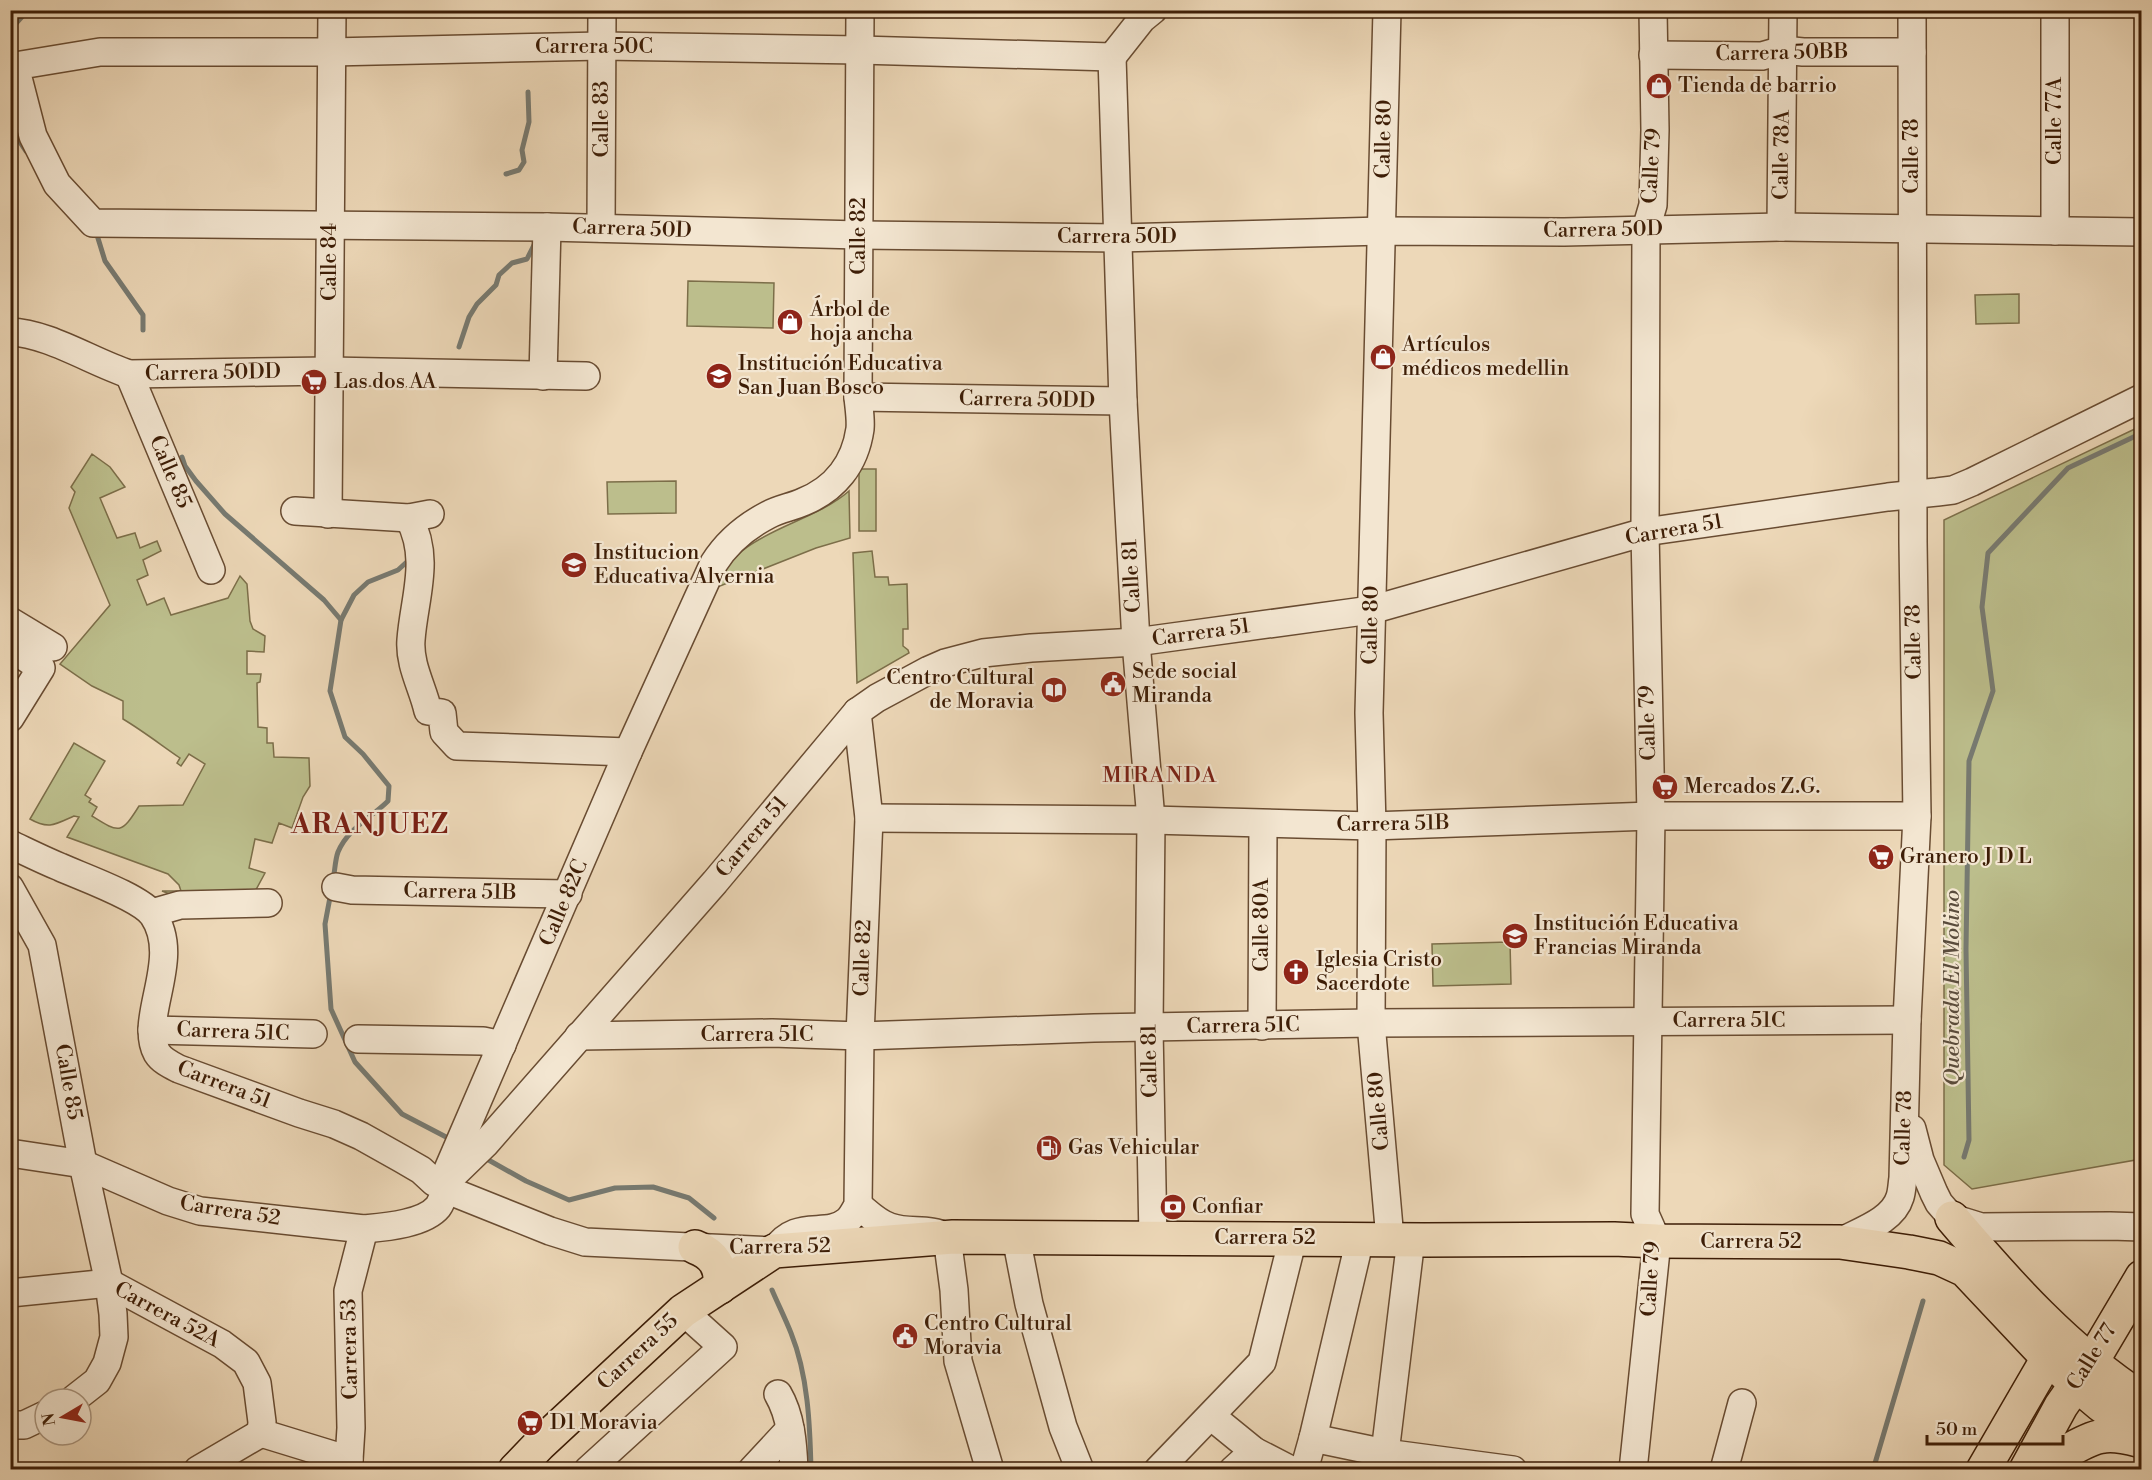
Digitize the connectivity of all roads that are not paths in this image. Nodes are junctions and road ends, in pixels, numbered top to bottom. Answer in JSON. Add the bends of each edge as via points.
{"nodes":[{"id":1,"x":332,"y":10,"type":"edge"},
{"id":2,"x":602,"y":10,"type":"edge"},
{"id":3,"x":860,"y":10,"type":"edge"},
{"id":4,"x":1153,"y":10,"type":"edge"},
{"id":5,"x":1387,"y":10,"type":"edge"},
{"id":6,"x":1653,"y":10,"type":"edge"},
{"id":7,"x":1783,"y":10,"type":"edge"},
{"id":8,"x":1912,"y":10,"type":"edge"},
{"id":9,"x":2055,"y":10,"type":"edge"},
{"id":10,"x":602,"y":46,"type":"junction"},
{"id":11,"x":860,"y":50,"type":"junction"},
{"id":12,"x":1783,"y":50,"type":"junction"},
{"id":13,"x":331,"y":52,"type":"junction"},
{"id":14,"x":1911,"y":52,"type":"junction"},
{"id":15,"x":1653,"y":55,"type":"junction"},
{"id":16,"x":1112,"y":57,"type":"junction"},
{"id":17,"x":93,"y":223,"type":"joint"},
{"id":18,"x":330,"y":226,"type":"junction"},
{"id":19,"x":547,"y":227,"type":"junction"},
{"id":20,"x":601,"y":228,"type":"junction"},
{"id":21,"x":1781,"y":228,"type":"junction"},
{"id":22,"x":1646,"y":230,"type":"junction"},
{"id":23,"x":1912,"y":230,"type":"junction"},
{"id":24,"x":1382,"y":231,"type":"junction"},
{"id":25,"x":2055,"y":231,"type":"junction"},
{"id":26,"x":2142,"y":232,"type":"edge"},
{"id":27,"x":859,"y":236,"type":"junction"},
{"id":28,"x":1119,"y":238,"type":"junction"},
{"id":29,"x":10,"y":332,"type":"edge"},
{"id":30,"x":329,"y":371,"type":"junction"},
{"id":31,"x":129,"y":374,"type":"junction"},
{"id":32,"x":543,"y":375,"type":"junction"},
{"id":33,"x":586,"y":376,"type":"dead end"},
{"id":34,"x":858,"y":397,"type":"junction"},
{"id":35,"x":2142,"y":398,"type":"edge"},
{"id":36,"x":1123,"y":401,"type":"junction"},
{"id":37,"x":1913,"y":494,"type":"junction"},
{"id":38,"x":295,"y":511,"type":"dead end"},
{"id":39,"x":328,"y":514,"type":"junction"},
{"id":40,"x":1645,"y":532,"type":"junction"},
{"id":41,"x":211,"y":570,"type":"dead end"},
{"id":42,"x":1371,"y":610,"type":"junction"},
{"id":43,"x":10,"y":621,"type":"edge"},
{"id":44,"x":682,"y":631,"type":"joint"},
{"id":45,"x":1136,"y":642,"type":"junction"},
{"id":46,"x":10,"y":647,"type":"edge"},
{"id":47,"x":53,"y":647,"type":"dead end"},
{"id":48,"x":857,"y":712,"type":"junction"},
{"id":49,"x":10,"y":718,"type":"edge"},
{"id":50,"x":628,"y":752,"type":"junction"},
{"id":51,"x":1650,"y":816,"type":"junction"},
{"id":52,"x":1917,"y":816,"type":"junction"},
{"id":53,"x":869,"y":818,"type":"junction"},
{"id":54,"x":1151,"y":820,"type":"junction"},
{"id":55,"x":1263,"y":824,"type":"junction"},
{"id":56,"x":1372,"y":826,"type":"junction"},
{"id":57,"x":10,"y":844,"type":"edge"},
{"id":58,"x":10,"y":888,"type":"edge"},
{"id":59,"x":344,"y":889,"type":"dead end"},
{"id":60,"x":568,"y":894,"type":"junction"},
{"id":61,"x":268,"y":903,"type":"dead end"},
{"id":62,"x":152,"y":913,"type":"junction"},
{"id":63,"x":1907,"y":1020,"type":"junction"},
{"id":64,"x":1647,"y":1021,"type":"junction"},
{"id":65,"x":1371,"y":1023,"type":"junction"},
{"id":66,"x":1262,"y":1026,"type":"junction"},
{"id":67,"x":1149,"y":1028,"type":"junction"},
{"id":68,"x":152,"y":1030,"type":"junction"},
{"id":69,"x":314,"y":1034,"type":"dead end"},
{"id":70,"x":579,"y":1036,"type":"junction"},
{"id":71,"x":860,"y":1036,"type":"junction"},
{"id":72,"x":358,"y":1039,"type":"dead end"},
{"id":73,"x":502,"y":1045,"type":"junction"},
{"id":74,"x":1906,"y":1108,"type":"junction"},
{"id":75,"x":10,"y":1153,"type":"edge"},
{"id":76,"x":83,"y":1164,"type":"junction"},
{"id":77,"x":445,"y":1184,"type":"junction"},
{"id":78,"x":858,"y":1205,"type":"junction"},
{"id":79,"x":1952,"y":1218,"type":"junction"},
{"id":80,"x":2142,"y":1227,"type":"edge"},
{"id":81,"x":364,"y":1229,"type":"junction"},
{"id":82,"x":1016,"y":1236,"type":"junction"},
{"id":83,"x":947,"y":1237,"type":"junction"},
{"id":84,"x":1293,"y":1238,"type":"junction"},
{"id":85,"x":1153,"y":1239,"type":"junction"},
{"id":86,"x":1387,"y":1239,"type":"junction"},
{"id":87,"x":1657,"y":1241,"type":"junction"},
{"id":88,"x":1840,"y":1242,"type":"junction"},
{"id":89,"x":695,"y":1247,"type":"junction"},
{"id":90,"x":774,"y":1251,"type":"junction"},
{"id":91,"x":2142,"y":1277,"type":"edge"},
{"id":92,"x":109,"y":1283,"type":"junction"},
{"id":93,"x":720,"y":1287,"type":"junction"},
{"id":94,"x":10,"y":1293,"type":"edge"},
{"id":95,"x":683,"y":1311,"type":"junction"},
{"id":96,"x":2056,"y":1348,"type":"junction"},
{"id":97,"x":2083,"y":1374,"type":"junction"},
{"id":98,"x":89,"y":1387,"type":"edge"},
{"id":99,"x":778,"y":1394,"type":"dead end"},
{"id":100,"x":2142,"y":1399,"type":"edge"},
{"id":101,"x":1742,"y":1403,"type":"dead end"},
{"id":102,"x":1211,"y":1416,"type":"junction"},
{"id":103,"x":33,"y":1421,"type":"edge"},
{"id":104,"x":10,"y":1425,"type":"edge"},
{"id":105,"x":790,"y":1429,"type":"junction"},
{"id":106,"x":261,"y":1433,"type":"junction"},
{"id":107,"x":2142,"y":1433,"type":"edge"},
{"id":108,"x":1313,"y":1438,"type":"junction"},
{"id":109,"x":2142,"y":1441,"type":"edge"},
{"id":110,"x":1254,"y":1451,"type":"junction"},
{"id":111,"x":1385,"y":1453,"type":"junction"},
{"id":112,"x":348,"y":1465,"type":"edge"},
{"id":113,"x":198,"y":1470,"type":"edge"},
{"id":114,"x":515,"y":1470,"type":"edge"},
{"id":115,"x":588,"y":1470,"type":"edge"},
{"id":116,"x":752,"y":1470,"type":"edge"},
{"id":117,"x":794,"y":1470,"type":"edge"},
{"id":118,"x":990,"y":1470,"type":"edge"},
{"id":119,"x":1080,"y":1470,"type":"edge"},
{"id":120,"x":1158,"y":1470,"type":"edge"},
{"id":121,"x":1233,"y":1470,"type":"edge"},
{"id":122,"x":1291,"y":1470,"type":"edge"},
{"id":123,"x":1304,"y":1470,"type":"edge"},
{"id":124,"x":1513,"y":1470,"type":"edge"},
{"id":125,"x":1634,"y":1470,"type":"edge"},
{"id":126,"x":1724,"y":1470,"type":"edge"},
{"id":127,"x":1983,"y":1470,"type":"edge"},
{"id":128,"x":2026,"y":1470,"type":"edge"},
{"id":129,"x":2040,"y":1470,"type":"edge"}],
"edges":[{"from":1,"to":13,"type":"street","name":"Calle 84"},
{"from":2,"to":10,"type":"street","name":"Calle 83"},
{"from":3,"to":11,"type":"street","name":"Calle 82"},
{"from":4,"to":16,"type":"street"},
{"from":5,"to":24,"type":"street","name":"Calle 80"},
{"from":6,"to":15,"type":"street","name":"Calle 79"},
{"from":7,"to":12,"type":"street","name":"Calle 78A"},
{"from":8,"to":14,"type":"street","name":"Calle 78"},
{"from":9,"to":25,"type":"street","name":"Calle 77A"},
{"from":10,"to":11,"type":"street","name":"Carrera 50C"},
{"from":10,"to":13,"type":"street","name":"Carrera 50C"},
{"from":10,"to":20,"type":"street","name":"Calle 83"},
{"from":11,"to":16,"type":"street","name":"Carrera 50C"},
{"from":11,"to":27,"type":"street","name":"Calle 82"},
{"from":12,"to":14,"type":"street","name":"Carrera 50BB"},
{"from":12,"to":15,"type":"street","name":"Carrera 50BB","via":[[1762,56]]},
{"from":12,"to":21,"type":"street","name":"Calle 78A"},
{"from":13,"to":17,"type":"street","name":"Carrera 50C","via":[[100,52],[15,66],[33,136],[57,184]]},
{"from":13,"to":18,"type":"street","name":"Calle 84"},
{"from":14,"to":23,"type":"street","name":"Calle 78"},
{"from":15,"to":22,"type":"street","name":"Calle 79","via":[[1653,205]]},
{"from":16,"to":28,"type":"street","name":"Calle 81"},
{"from":17,"to":18,"type":"street","name":"Carrera 50D"},
{"from":18,"to":19,"type":"street","name":"Carrera 50D"},
{"from":18,"to":30,"type":"street","name":"Calle 84"},
{"from":19,"to":20,"type":"street","name":"Carrera 50D"},
{"from":19,"to":32,"type":"street"},
{"from":20,"to":27,"type":"street","name":"Carrera 50D"},
{"from":21,"to":22,"type":"street","name":"Carrera 50D"},
{"from":21,"to":23,"type":"street","name":"Carrera 50D"},
{"from":22,"to":24,"type":"street","name":"Carrera 50D"},
{"from":22,"to":40,"type":"street","name":"Calle 79"},
{"from":23,"to":25,"type":"street","name":"Carrera 50D"},
{"from":23,"to":37,"type":"street","name":"Calle 78"},
{"from":24,"to":28,"type":"street","name":"Carrera 50D"},
{"from":24,"to":42,"type":"street","name":"Calle 80"},
{"from":25,"to":26,"type":"street","name":"Carrera 50D"},
{"from":27,"to":28,"type":"street","name":"Carrera 50D"},
{"from":27,"to":34,"type":"street","name":"Calle 82"},
{"from":28,"to":36,"type":"street","name":"Calle 81"},
{"from":29,"to":31,"type":"street","via":[[42,338]]},
{"from":30,"to":31,"type":"street","name":"Carrera 50DD"},
{"from":30,"to":32,"type":"street","name":"Carrera 50DD"},
{"from":30,"to":39,"type":"street","name":"Calle 84"},
{"from":31,"to":41,"type":"street","name":"Calle 85"},
{"from":32,"to":33,"type":"street","name":"Carrera 50DD"},
{"from":34,"to":36,"type":"street","name":"Carrera 50DD"},
{"from":34,"to":44,"type":"street","name":"Calle 82","via":[[860,427],[852,458],[843,474],[822,493],[770,514],[733,538],[714,563]]},
{"from":35,"to":37,"type":"street","name":"Carrera 51","via":[[1953,490]]},
{"from":36,"to":45,"type":"street","name":"Calle 81"},
{"from":37,"to":40,"type":"street","name":"Carrera 51"},
{"from":37,"to":52,"type":"street","name":"Calle 78"},
{"from":38,"to":39,"type":"street"},
{"from":39,"to":50,"type":"street","via":[[420,516],[416,531],[421,569],[411,641],[413,662],[428,711],[442,712],[444,732],[457,746]]},
{"from":40,"to":42,"type":"street","name":"Carrera 51"},
{"from":40,"to":51,"type":"street","name":"Calle 79"},
{"from":42,"to":45,"type":"street","name":"Carrera 51"},
{"from":42,"to":56,"type":"street","name":"Calle 80"},
{"from":43,"to":47,"type":"street"},
{"from":44,"to":50,"type":"street","name":"Calle 82C"},
{"from":45,"to":48,"type":"street","name":"Carrera 51","via":[[1031,648],[966,657],[929,670]]},
{"from":45,"to":54,"type":"street","name":"Calle 81"},
{"from":46,"to":49,"type":"street","via":[[41,668]]},
{"from":48,"to":53,"type":"street","name":"Calle 82"},
{"from":48,"to":70,"type":"street","name":"Carrera 51"},
{"from":50,"to":60,"type":"street","name":"Calle 82C"},
{"from":51,"to":52,"type":"street","name":"Carrera 51B"},
{"from":51,"to":56,"type":"street","name":"Carrera 51B"},
{"from":51,"to":64,"type":"street","name":"Calle 79"},
{"from":52,"to":63,"type":"street","name":"Calle 78"},
{"from":53,"to":54,"type":"street","name":"Carrera 51B"},
{"from":53,"to":71,"type":"street","name":"Calle 82"},
{"from":54,"to":55,"type":"street","name":"Carrera 51B"},
{"from":54,"to":67,"type":"street","name":"Calle 81"},
{"from":55,"to":56,"type":"street","name":"Carrera 51B"},
{"from":55,"to":66,"type":"street","name":"Calle 80A"},
{"from":56,"to":65,"type":"street","name":"Calle 80"},
{"from":57,"to":62,"type":"street","via":[[127,897]]},
{"from":58,"to":76,"type":"street","name":"Calle 85","via":[[42,945]]},
{"from":59,"to":60,"type":"street","name":"Carrera 51B"},
{"from":60,"to":73,"type":"street","name":"Calle 82C"},
{"from":61,"to":62,"type":"street","via":[[180,905]]},
{"from":62,"to":68,"type":"street","name":"Carrera 51","via":[[162,932],[164,957]]},
{"from":63,"to":64,"type":"street","name":"Carrera 51C"},
{"from":63,"to":74,"type":"street","name":"Calle 78"},
{"from":64,"to":65,"type":"street","name":"Carrera 51C"},
{"from":64,"to":87,"type":"street","name":"Calle 79","via":[[1645,1214]]},
{"from":65,"to":66,"type":"street","name":"Carrera 51C"},
{"from":65,"to":86,"type":"street","name":"Calle 80"},
{"from":66,"to":67,"type":"street","name":"Carrera 51C"},
{"from":67,"to":71,"type":"street","name":"Carrera 51C"},
{"from":67,"to":85,"type":"street","name":"Calle 81"},
{"from":68,"to":69,"type":"street","name":"Carrera 51C"},
{"from":68,"to":77,"type":"street","name":"Carrera 51","via":[[157,1052],[165,1062],[334,1124]]},
{"from":70,"to":71,"type":"street","name":"Carrera 51C"},
{"from":70,"to":77,"type":"street","name":"Carrera 51"},
{"from":71,"to":78,"type":"street","name":"Calle 82"},
{"from":72,"to":73,"type":"street","via":[[483,1041]]},
{"from":73,"to":77,"type":"street","name":"Calle 82C"},
{"from":74,"to":79,"type":"street","via":[[1920,1160],[1934,1193]]},
{"from":74,"to":88,"type":"street","name":"Calle 78","via":[[1898,1203],[1879,1222]]},
{"from":75,"to":76,"type":"street","name":"Carrera 52"},
{"from":76,"to":81,"type":"street","name":"Carrera 52","via":[[200,1211]]},
{"from":76,"to":92,"type":"street","name":"Calle 85"},
{"from":77,"to":81,"type":"street","name":"Carrera 52","via":[[437,1207],[427,1215],[410,1222]]},
{"from":77,"to":89,"type":"street","name":"Carrera 52","via":[[550,1231],[585,1242]]},
{"from":78,"to":83,"type":"street","via":[[891,1228],[934,1231]]},
{"from":78,"to":90,"type":"street","via":[[839,1226],[800,1231],[786,1237]]},
{"from":79,"to":80,"type":"street","via":[[1981,1227]]},
{"from":79,"to":96,"type":"main road"},
{"from":81,"to":112,"type":"street","name":"Carrera 53","via":[[348,1291]]},
{"from":82,"to":83,"type":"main road","name":"Carrera 52"},
{"from":82,"to":85,"type":"main road","name":"Carrera 52"},
{"from":82,"to":119,"type":"street","via":[[1032,1316],[1063,1427]]},
{"from":83,"to":90,"type":"main road","name":"Carrera 52"},
{"from":83,"to":118,"type":"street","via":[[958,1361]]},
{"from":84,"to":85,"type":"main road","name":"Carrera 52"},
{"from":84,"to":86,"type":"main road","name":"Carrera 52"},
{"from":84,"to":102,"type":"street","via":[[1262,1362]]},
{"from":86,"to":87,"type":"main road","name":"Carrera 52"},
{"from":86,"to":108,"type":"street","name":"Calle 80"},
{"from":86,"to":111,"type":"street","name":"Calle 80"},
{"from":87,"to":88,"type":"main road","name":"Carrera 52"},
{"from":87,"to":125,"type":"street","name":"Calle 79"},
{"from":88,"to":96,"type":"main road","name":"Carrera 52","via":[[1939,1258],[1965,1270]]},
{"from":89,"to":90,"type":"street","name":"Carrera 52"},
{"from":89,"to":93,"type":"main road","via":[[713,1257],[721,1276]]},
{"from":90,"to":93,"type":"main road","name":"Carrera 55"},
{"from":91,"to":97,"type":"main road","name":"Calle 77"},
{"from":92,"to":94,"type":"street","name":"Carrera 52A"},
{"from":92,"to":98,"type":"street","name":"Calle 85","via":[[114,1337],[107,1363]]},
{"from":92,"to":106,"type":"street","name":"Carrera 52A","via":[[222,1344],[246,1362],[257,1383]]},
{"from":93,"to":95,"type":"main road","name":"Carrera 55"},
{"from":95,"to":114,"type":"main road","name":"Carrera 55"},
{"from":95,"to":115,"type":"street","via":[[723,1347]]},
{"from":96,"to":97,"type":"main road"},
{"from":96,"to":127,"type":"main road","name":"Calle 77"},
{"from":97,"to":100,"type":"main road"},
{"from":97,"to":107,"type":"main road","via":[[2101,1405]]},
{"from":97,"to":128,"type":"main road","name":"Calle 77"},
{"from":99,"to":105,"type":"street"},
{"from":101,"to":126,"type":"street"},
{"from":102,"to":110,"type":"street"},
{"from":102,"to":120,"type":"street"},
{"from":103,"to":104,"type":"street"},
{"from":105,"to":116,"type":"street"},
{"from":105,"to":117,"type":"street"},
{"from":106,"to":112,"type":"street"},
{"from":106,"to":113,"type":"street"},
{"from":108,"to":111,"type":"street"},
{"from":108,"to":123,"type":"street","name":"Calle 80"},
{"from":109,"to":129,"type":"main road","via":[[2102,1436],[2066,1452]]},
{"from":110,"to":121,"type":"street"},
{"from":110,"to":122,"type":"street"},
{"from":111,"to":124,"type":"street"}]}
